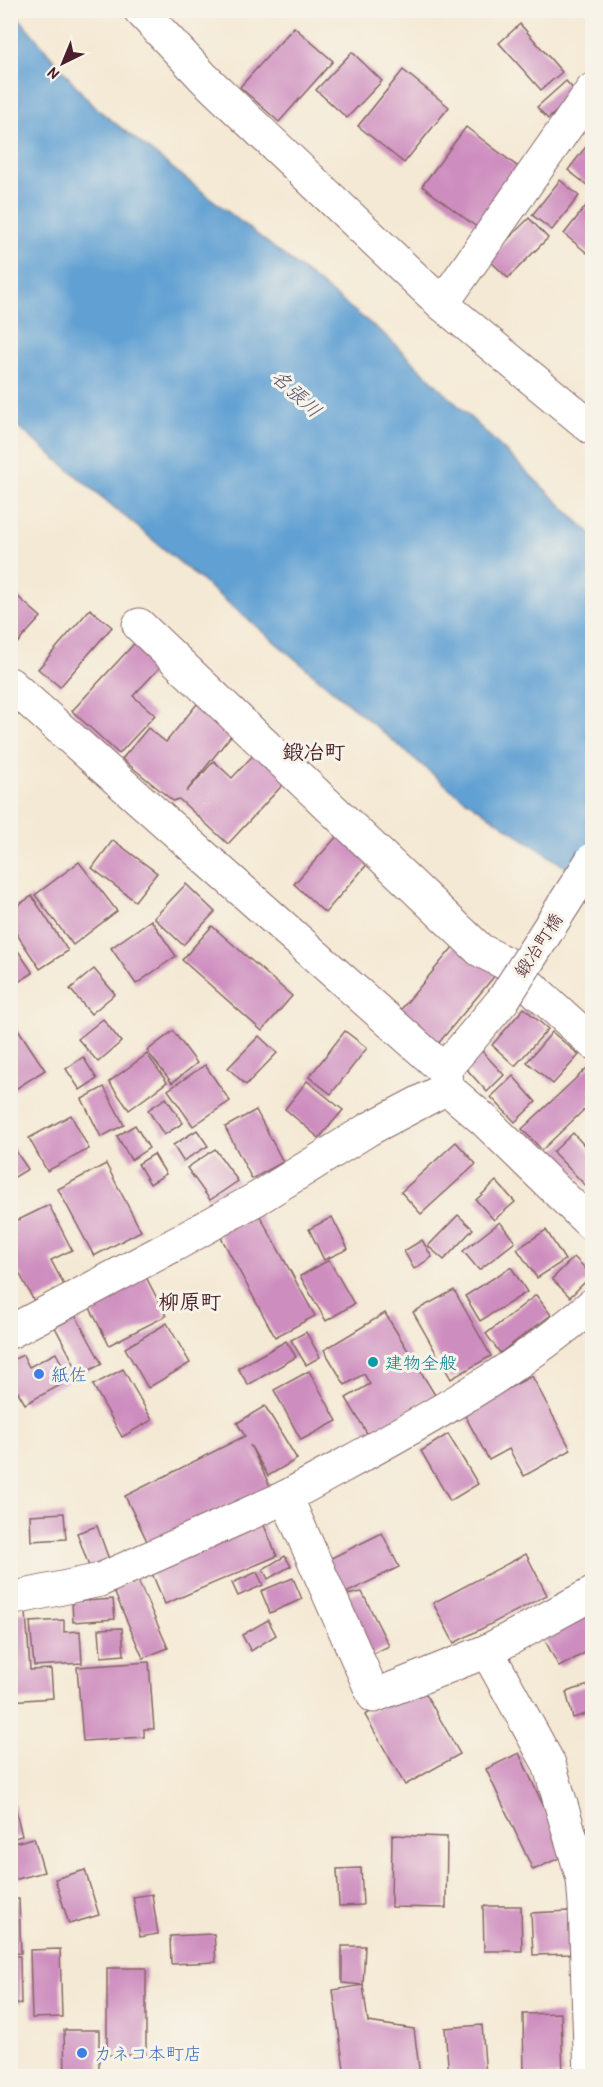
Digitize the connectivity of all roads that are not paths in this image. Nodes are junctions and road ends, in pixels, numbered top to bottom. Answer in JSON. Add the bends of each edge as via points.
{"nodes":[{"id":1,"x":140,"y":10,"type":"edge"},
{"id":2,"x":592,"y":90,"type":"edge"},
{"id":3,"x":442,"y":304,"type":"junction"},
{"id":4,"x":592,"y":428,"type":"edge"},
{"id":5,"x":139,"y":625,"type":"dead end"},
{"id":6,"x":10,"y":684,"type":"edge"},
{"id":7,"x":592,"y":860,"type":"edge"},
{"id":8,"x":592,"y":1041,"type":"edge"},
{"id":9,"x":445,"y":1079,"type":"junction"},
{"id":10,"x":592,"y":1225,"type":"edge"},
{"id":11,"x":592,"y":1305,"type":"edge"},
{"id":12,"x":10,"y":1332,"type":"edge"},
{"id":13,"x":286,"y":1497,"type":"junction"},
{"id":14,"x":592,"y":1594,"type":"edge"},
{"id":15,"x":10,"y":1599,"type":"edge"},
{"id":16,"x":487,"y":1651,"type":"junction"},
{"id":17,"x":591,"y":2076,"type":"edge"}],
"edges":[{"from":1,"to":3,"type":"street","via":[[204,78]]},
{"from":2,"to":3,"type":"street"},
{"from":3,"to":4,"type":"street"},
{"from":5,"to":8,"type":"street","via":[[480,950],[505,963]]},
{"from":6,"to":9,"type":"street"},
{"from":7,"to":9,"type":"street","name":"鍛冶町橋","bridge":true,"via":[[503,1000]]},
{"from":9,"to":10,"type":"street"},
{"from":9,"to":12,"type":"street","via":[[258,1198]]},
{"from":11,"to":13,"type":"street","via":[[488,1383]]},
{"from":13,"to":15,"type":"street","via":[[100,1580]]},
{"from":13,"to":16,"type":"street","via":[[374,1696]]},
{"from":14,"to":16,"type":"street"},
{"from":16,"to":17,"type":"street","via":[[549,1764],[583,1879]]}]}
